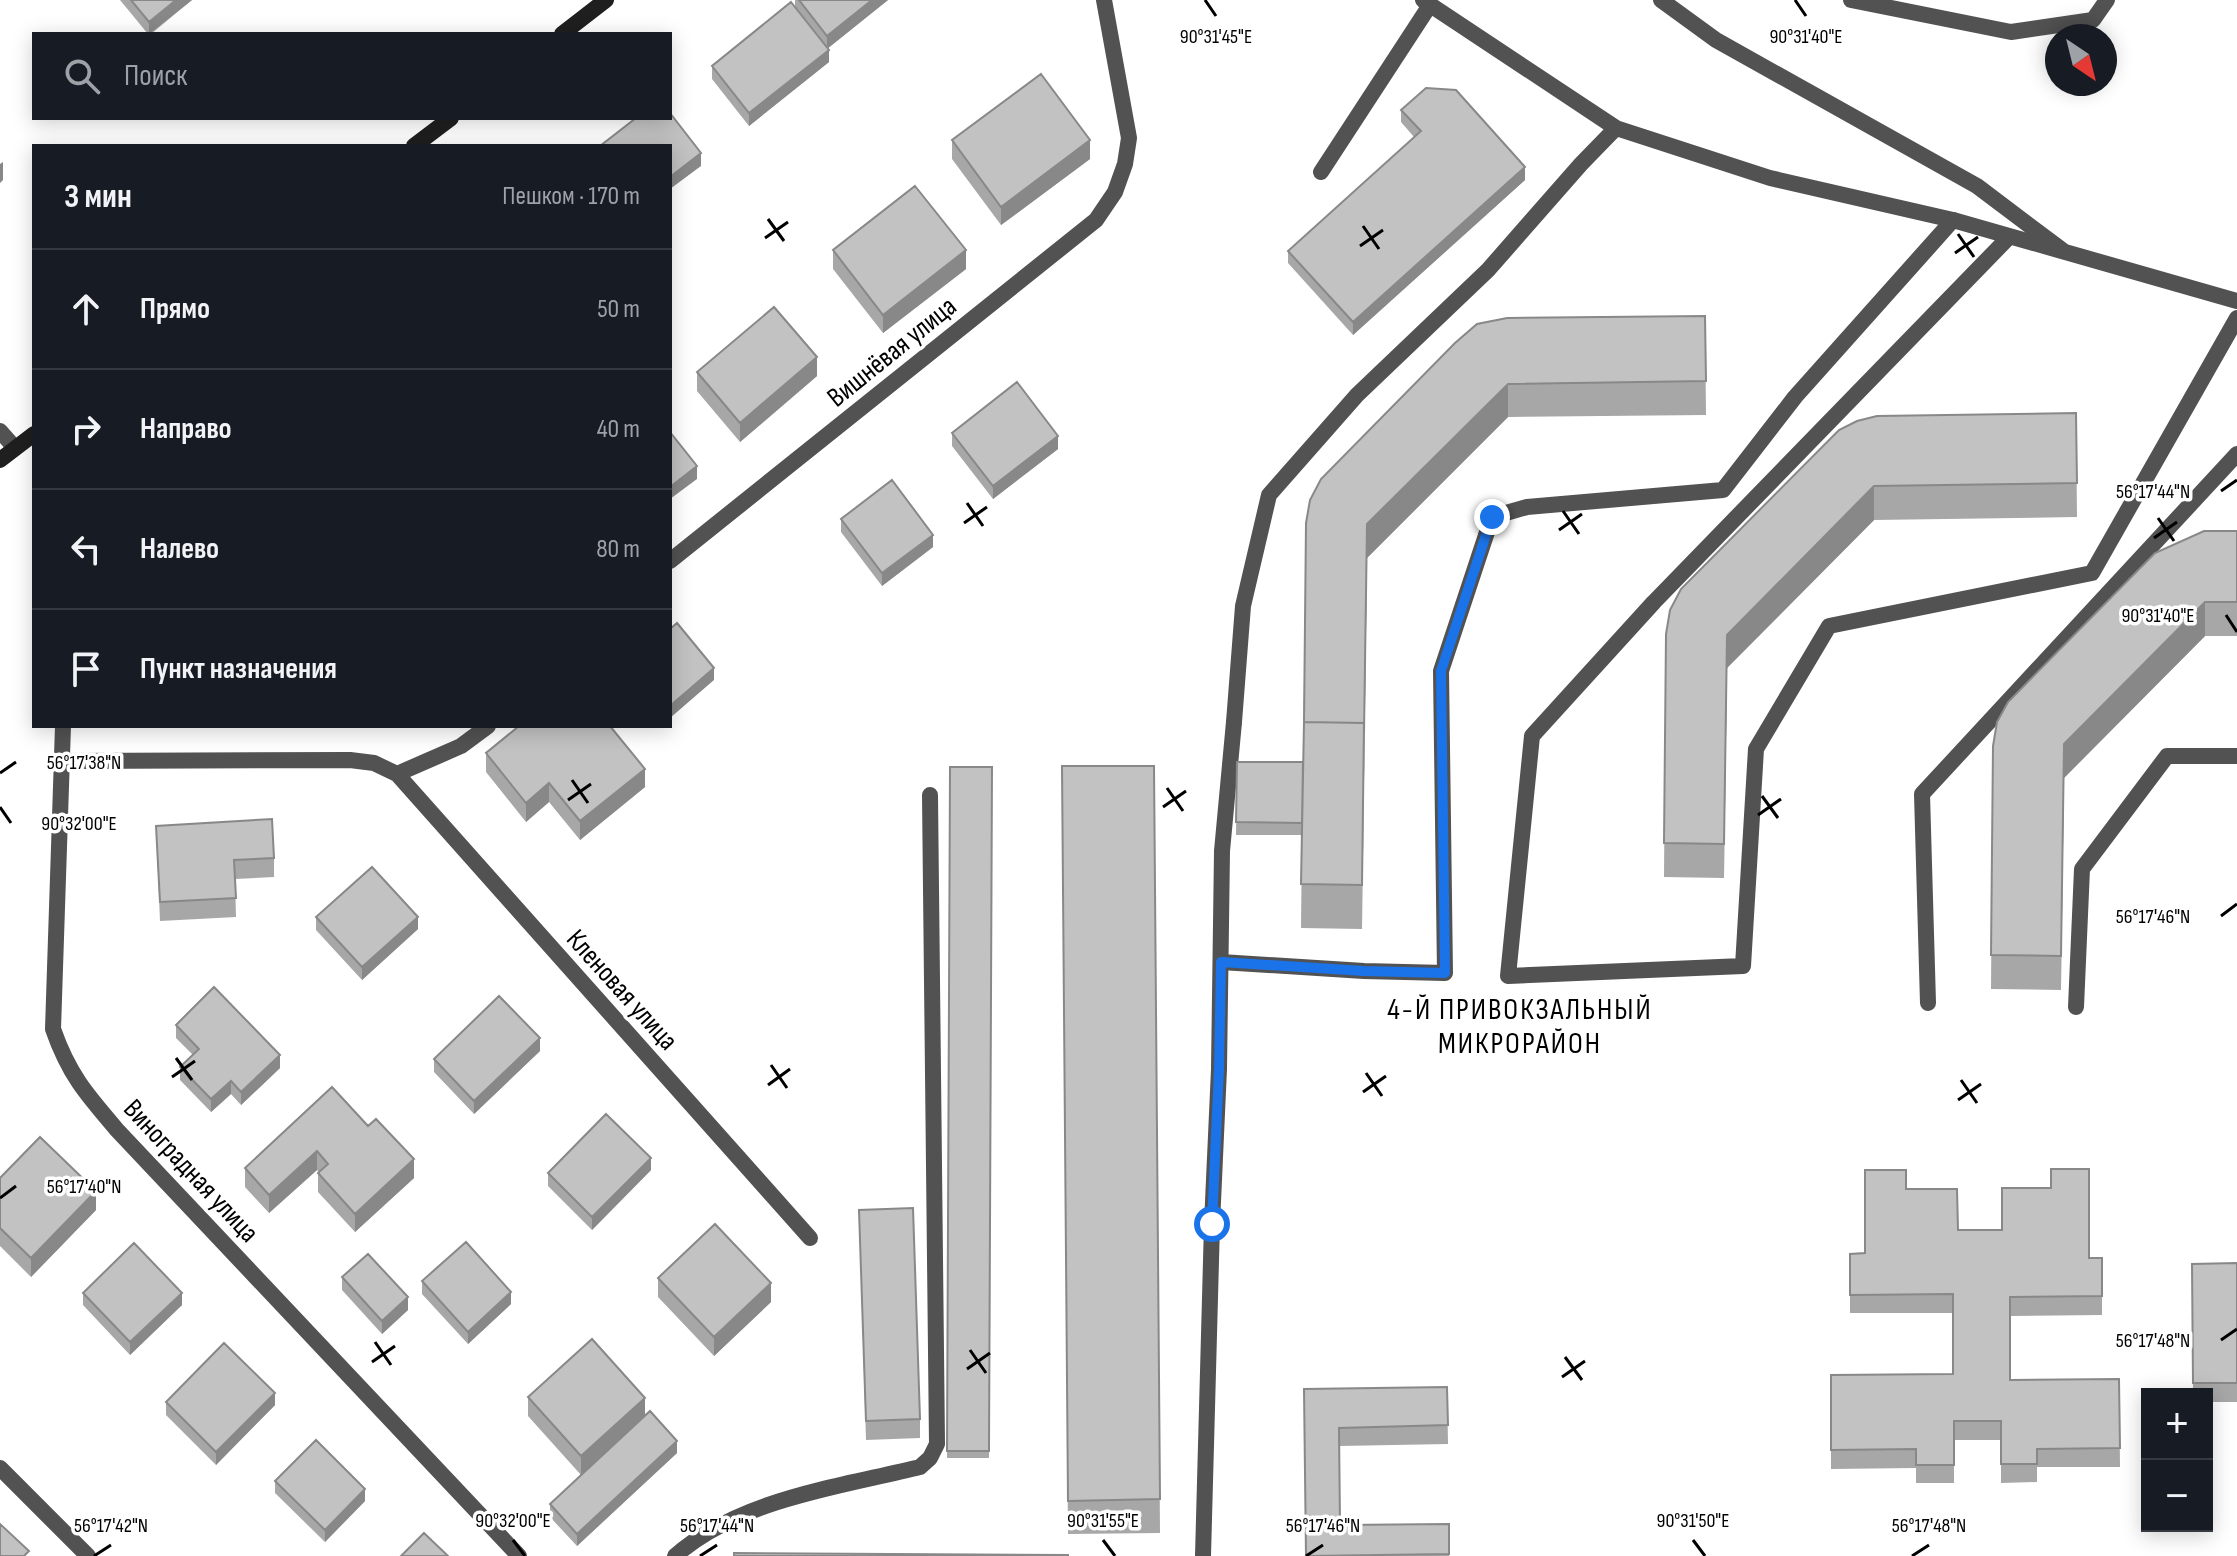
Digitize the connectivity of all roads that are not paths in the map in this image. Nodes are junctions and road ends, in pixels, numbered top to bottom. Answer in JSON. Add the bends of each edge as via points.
{"nodes":[{"id":1,"x":606,"y":0,"type":"edge"},
{"id":2,"x":1104,"y":0,"type":"edge"},
{"id":3,"x":1661,"y":0,"type":"edge"},
{"id":4,"x":1851,"y":0,"type":"edge"},
{"id":5,"x":2107,"y":0,"type":"edge"},
{"id":6,"x":1427,"y":3,"type":"edge"},
{"id":7,"x":565,"y":32,"type":"edge"},
{"id":8,"x":448,"y":120,"type":"edge"},
{"id":9,"x":1616,"y":128,"type":"junction"},
{"id":10,"x":417,"y":144,"type":"edge"},
{"id":11,"x":1321,"y":172,"type":"dead end"},
{"id":12,"x":1953,"y":220,"type":"junction"},
{"id":13,"x":2009,"y":237,"type":"junction"},
{"id":14,"x":2067,"y":253,"type":"junction"},
{"id":15,"x":2237,"y":301,"type":"edge"},
{"id":16,"x":2237,"y":318,"type":"edge"},
{"id":17,"x":0,"y":431,"type":"edge"},
{"id":18,"x":32,"y":435,"type":"edge"},
{"id":19,"x":15,"y":448,"type":"junction"},
{"id":20,"x":2237,"y":454,"type":"edge"},
{"id":21,"x":0,"y":460,"type":"edge"},
{"id":22,"x":672,"y":559,"type":"edge"},
{"id":23,"x":63,"y":728,"type":"edge"},
{"id":24,"x":485,"y":728,"type":"edge"},
{"id":25,"x":2237,"y":756,"type":"edge"},
{"id":26,"x":63,"y":761,"type":"junction"},
{"id":27,"x":397,"y":774,"type":"junction"},
{"id":28,"x":930,"y":795,"type":"dead end"},
{"id":29,"x":1221,"y":962,"type":"junction"},
{"id":30,"x":1928,"y":1003,"type":"dead end"},
{"id":31,"x":2076,"y":1007,"type":"dead end"},
{"id":32,"x":810,"y":1238,"type":"dead end"},
{"id":33,"x":0,"y":1468,"type":"edge"},
{"id":34,"x":88,"y":1556,"type":"edge"},
{"id":35,"x":519,"y":1556,"type":"edge"},
{"id":36,"x":675,"y":1556,"type":"edge"},
{"id":37,"x":1203,"y":1556,"type":"edge"}],
"edges":[{"from":1,"to":7,"type":"street"},
{"from":2,"to":22,"type":"street","name":"Вишнёвая улица","via":[[1129,138],[1115,192],[1096,220]]},
{"from":3,"to":14,"type":"street","via":[[1716,40],[1977,186]]},
{"from":4,"to":5,"type":"street","via":[[2011,32],[2093,20]]},
{"from":6,"to":9,"type":"street"},
{"from":6,"to":11,"type":"street"},
{"from":8,"to":10,"type":"street"},
{"from":9,"to":12,"type":"street","via":[[1770,178]]},
{"from":9,"to":29,"type":"street","via":[[1488,270],[1357,395],[1269,495],[1243,606],[1222,851]]},
{"from":12,"to":13,"type":"street"},
{"from":12,"to":29,"type":"street","via":[[1795,397],[1723,490],[1527,507],[1492,517],[1441,671],[1445,973]]},
{"from":13,"to":14,"type":"street"},
{"from":13,"to":16,"type":"street","via":[[1654,602],[1532,736],[1508,976],[1743,966],[1756,749],[1829,626],[2092,573]]},
{"from":14,"to":15,"type":"street"},
{"from":17,"to":19,"type":"street"},
{"from":18,"to":19,"type":"street"},
{"from":19,"to":21,"type":"street"},
{"from":20,"to":30,"type":"street","via":[[1922,794]]},
{"from":23,"to":26,"type":"street","name":"Виноградная улица"},
{"from":24,"to":27,"type":"street","via":[[461,746]]},
{"from":25,"to":31,"type":"street","via":[[2167,756],[2082,869]]},
{"from":26,"to":27,"type":"street","via":[[350,760]]},
{"from":26,"to":35,"type":"street","name":"Виноградная улица","via":[[53,1029],[62,1057],[118,1131]]},
{"from":27,"to":32,"type":"street","name":"Кленовая улица"},
{"from":28,"to":36,"type":"street","via":[[937,1444],[920,1467],[738,1516]]},
{"from":29,"to":37,"type":"street"},
{"from":33,"to":34,"type":"street"}]}
